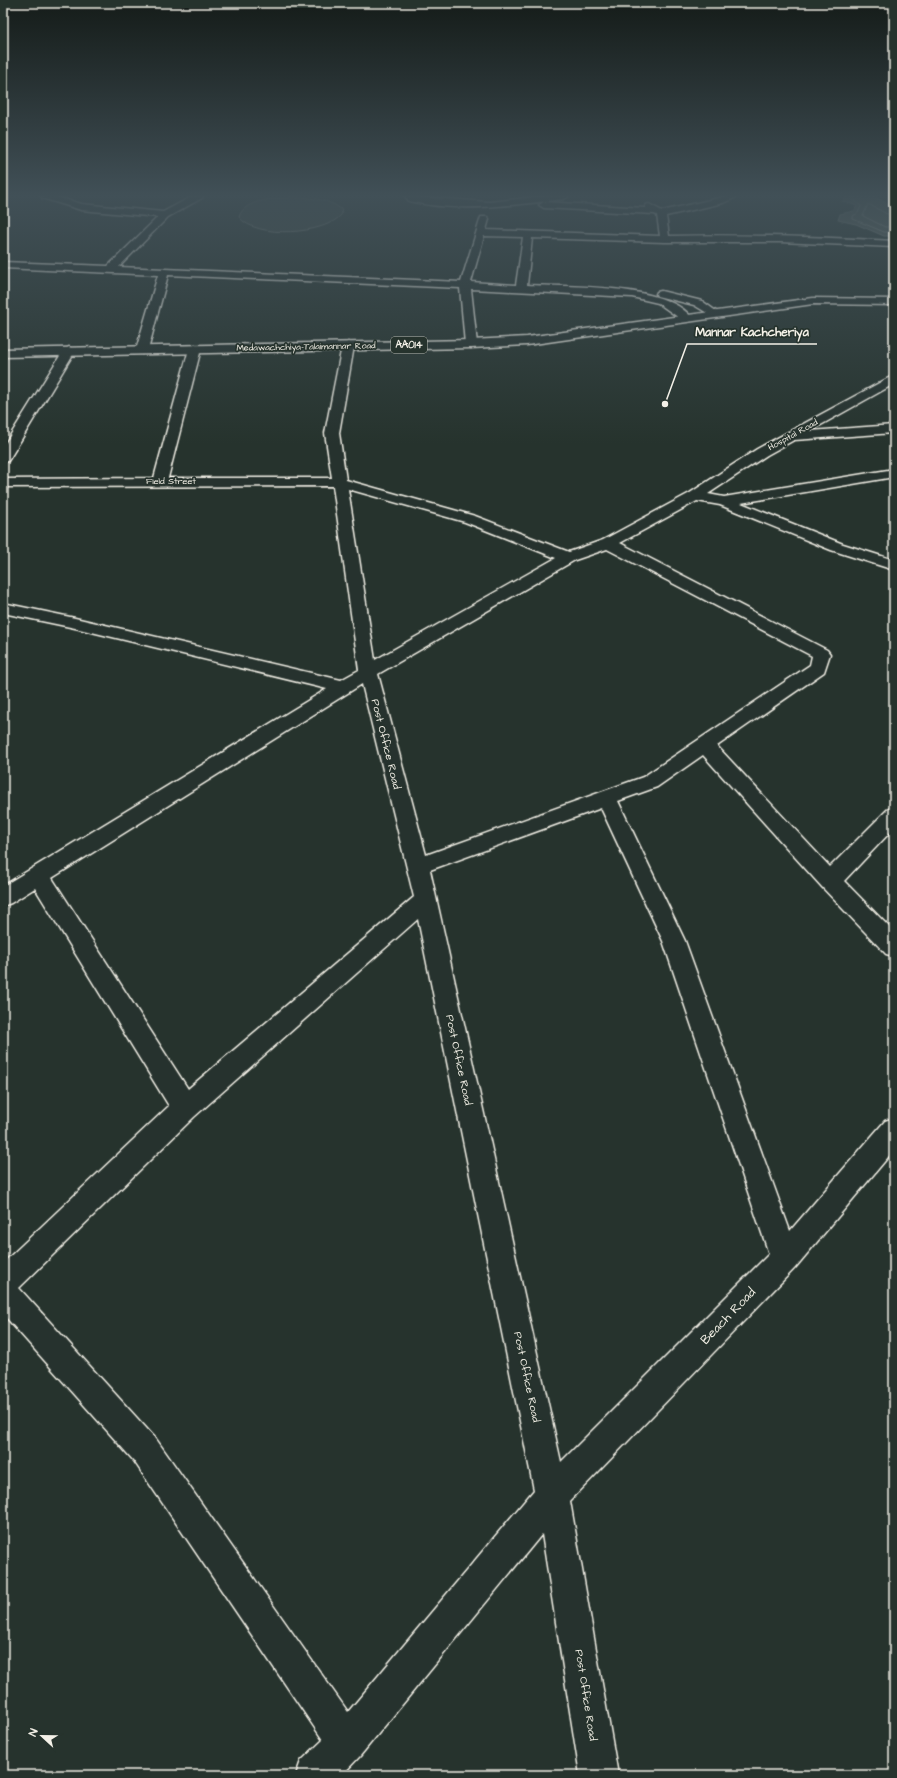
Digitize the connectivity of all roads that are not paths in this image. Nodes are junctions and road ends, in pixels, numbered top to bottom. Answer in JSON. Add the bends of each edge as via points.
{"nodes":[{"id":1,"x":162,"y":279,"type":"edge"},
{"id":2,"x":326,"y":279,"type":"edge"},
{"id":3,"x":468,"y":279,"type":"edge"},
{"id":4,"x":522,"y":279,"type":"edge"},
{"id":5,"x":466,"y":285,"type":"junction"},
{"id":6,"x":521,"y":288,"type":"junction"},
{"id":7,"x":632,"y":294,"type":"junction"},
{"id":8,"x":894,"y":297,"type":"edge"},
{"id":9,"x":813,"y":301,"type":"junction"},
{"id":10,"x":894,"y":302,"type":"edge"},
{"id":11,"x":714,"y":314,"type":"junction"},
{"id":12,"x":686,"y":318,"type":"junction"},
{"id":13,"x":471,"y":344,"type":"junction"},
{"id":14,"x":348,"y":346,"type":"junction"},
{"id":15,"x":195,"y":349,"type":"junction"},
{"id":16,"x":142,"y":350,"type":"junction"},
{"id":17,"x":69,"y":351,"type":"junction"},
{"id":18,"x":3,"y":353,"type":"edge"},
{"id":19,"x":894,"y":380,"type":"edge"},
{"id":20,"x":894,"y":429,"type":"edge"},
{"id":21,"x":789,"y":437,"type":"junction"},
{"id":22,"x":3,"y":458,"type":"edge"},
{"id":23,"x":894,"y":473,"type":"edge"},
{"id":24,"x":160,"y":481,"type":"junction"},
{"id":25,"x":3,"y":482,"type":"edge"},
{"id":26,"x":339,"y":482,"type":"junction"},
{"id":27,"x":695,"y":496,"type":"junction"},
{"id":28,"x":724,"y":501,"type":"junction"},
{"id":29,"x":608,"y":543,"type":"junction"},
{"id":30,"x":569,"y":557,"type":"junction"},
{"id":31,"x":894,"y":566,"type":"edge"},
{"id":32,"x":3,"y":608,"type":"edge"},
{"id":33,"x":368,"y":672,"type":"junction"},
{"id":34,"x":344,"y":687,"type":"junction"},
{"id":35,"x":704,"y":744,"type":"junction"},
{"id":36,"x":607,"y":799,"type":"junction"},
{"id":37,"x":894,"y":815,"type":"edge"},
{"id":38,"x":418,"y":866,"type":"junction"},
{"id":39,"x":39,"y":876,"type":"junction"},
{"id":40,"x":830,"y":881,"type":"junction"},
{"id":41,"x":3,"y":897,"type":"edge"},
{"id":42,"x":425,"y":900,"type":"junction"},
{"id":43,"x":894,"y":947,"type":"edge"},
{"id":44,"x":185,"y":1108,"type":"junction"},
{"id":45,"x":894,"y":1130,"type":"edge"},
{"id":46,"x":785,"y":1258,"type":"junction"},
{"id":47,"x":3,"y":1283,"type":"edge"},
{"id":48,"x":3,"y":1292,"type":"edge"},
{"id":49,"x":552,"y":1495,"type":"junction"},
{"id":50,"x":347,"y":1743,"type":"junction"},
{"id":51,"x":315,"y":1775,"type":"edge"},
{"id":52,"x":599,"y":1775,"type":"edge"}],
"edges":[{"from":1,"to":16,"type":"main road"},
{"from":2,"to":5,"type":"main road"},
{"from":3,"to":5,"type":"main road"},
{"from":4,"to":6,"type":"main road"},
{"from":5,"to":6,"type":"main road"},
{"from":5,"to":13,"type":"main road"},
{"from":6,"to":7,"type":"main road"},
{"from":7,"to":11,"type":"main road","via":[[668,295],[698,303]]},
{"from":7,"to":12,"type":"main road","via":[[662,301]]},
{"from":8,"to":9,"type":"main road","number":"AA014"},
{"from":9,"to":10,"type":"main road","name":"Medawachchiya-Talaimannar Road","number":"AA014"},
{"from":9,"to":11,"type":"main road","name":"Medawachchiya-Talaimannar Road","number":"AA014"},
{"from":11,"to":12,"type":"main road","name":"Medawachchiya-Talaimannar Road","number":"AA014"},
{"from":12,"to":13,"type":"main road","name":"Medawachchiya-Talaimannar Road","number":"AA014","via":[[527,341]]},
{"from":13,"to":14,"type":"main road","name":"Medawachchiya-Talaimannar Road","number":"AA014"},
{"from":14,"to":15,"type":"main road","name":"Medawachchiya-Talaimannar Road","number":"AA014"},
{"from":14,"to":26,"type":"main road","name":"Post Office Road","via":[[332,433]]},
{"from":15,"to":16,"type":"main road","name":"Medawachchiya-Talaimannar Road","number":"AA014"},
{"from":15,"to":24,"type":"main road"},
{"from":16,"to":17,"type":"main road","name":"Medawachchiya-Talaimannar Road","number":"AA014"},
{"from":17,"to":18,"type":"main road","name":"Medawachchiya-Talaimannar Road","number":"AA014"},
{"from":17,"to":22,"type":"main road"},
{"from":19,"to":21,"type":"main road","name":"Hospital Road"},
{"from":20,"to":21,"type":"main road"},
{"from":21,"to":27,"type":"main road","name":"Hospital Road"},
{"from":23,"to":28,"type":"main road"},
{"from":24,"to":25,"type":"main road","name":"Field Street"},
{"from":24,"to":26,"type":"main road","name":"Field Street"},
{"from":26,"to":30,"type":"main road","name":"Field Street","via":[[470,519]]},
{"from":26,"to":33,"type":"main road","name":"Post Office Road"},
{"from":27,"to":28,"type":"main road"},
{"from":27,"to":29,"type":"main road","name":"Hospital Road"},
{"from":28,"to":31,"type":"main road","via":[[837,547]]},
{"from":29,"to":30,"type":"main road","name":"Hospital Road"},
{"from":29,"to":35,"type":"main road","via":[[821,654],[818,668]]},
{"from":30,"to":33,"type":"main road","name":"Hospital Road"},
{"from":32,"to":34,"type":"main road"},
{"from":33,"to":34,"type":"main road","name":"Hospital Road"},
{"from":33,"to":38,"type":"main road","name":"Post Office Road"},
{"from":34,"to":39,"type":"main road","name":"Hospital Road"},
{"from":35,"to":36,"type":"main road","via":[[650,782]]},
{"from":35,"to":40,"type":"main road"},
{"from":36,"to":38,"type":"main road"},
{"from":36,"to":46,"type":"main road","via":[[674,941]]},
{"from":37,"to":40,"type":"main road"},
{"from":38,"to":42,"type":"main road","name":"Post Office Road"},
{"from":39,"to":41,"type":"main road","name":"Hospital Road"},
{"from":39,"to":44,"type":"main road"},
{"from":40,"to":43,"type":"main road"},
{"from":42,"to":44,"type":"main road"},
{"from":42,"to":49,"type":"main road","name":"Post Office Road"},
{"from":44,"to":47,"type":"main road"},
{"from":45,"to":46,"type":"main road","name":"Beach Road"},
{"from":46,"to":49,"type":"main road","name":"Beach Road"},
{"from":48,"to":50,"type":"main road","via":[[144,1450]]},
{"from":49,"to":50,"type":"main road","name":"Beach Road"},
{"from":49,"to":52,"type":"main road","name":"Post Office Road"},
{"from":50,"to":51,"type":"main road","name":"Beach Road"}]}
